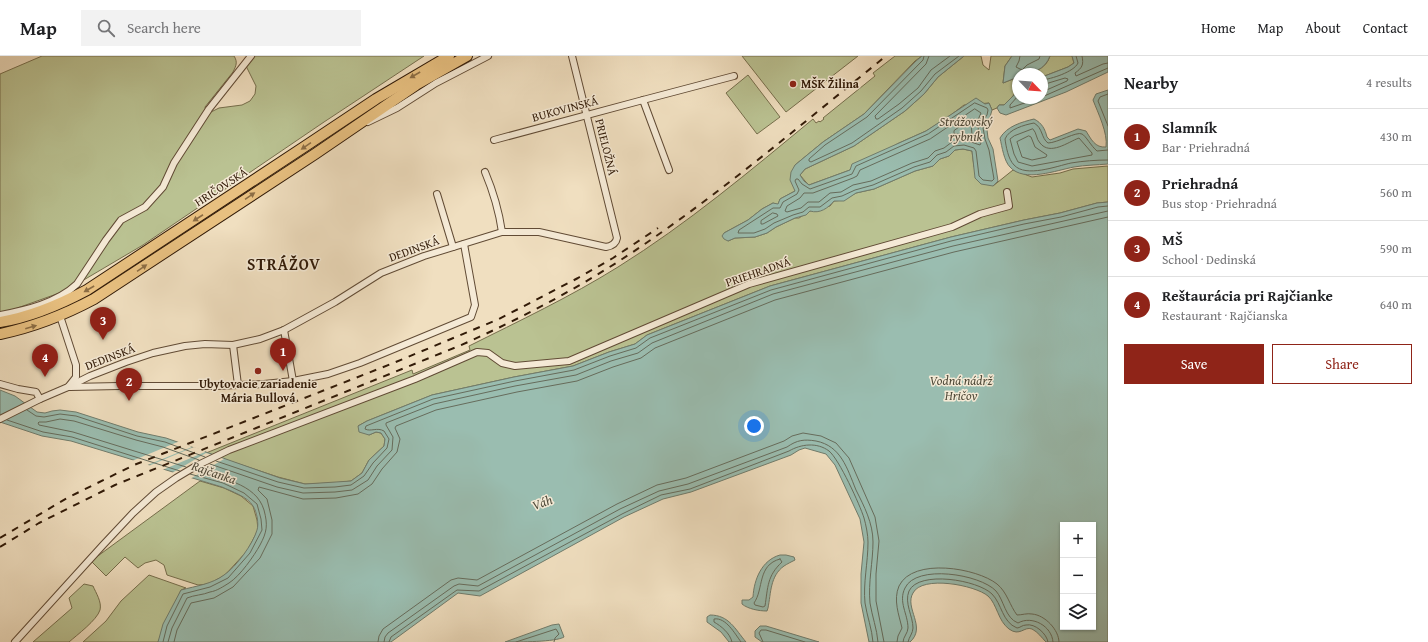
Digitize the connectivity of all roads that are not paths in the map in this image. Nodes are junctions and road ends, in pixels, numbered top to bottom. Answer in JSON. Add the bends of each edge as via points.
{"nodes":[{"id":1,"x":251,"y":56,"type":"edge"},
{"id":2,"x":449,"y":56,"type":"edge"},
{"id":3,"x":467,"y":56,"type":"edge"},
{"id":4,"x":488,"y":56,"type":"edge"},
{"id":5,"x":572,"y":56,"type":"edge"},
{"id":6,"x":734,"y":76,"type":"dead end"},
{"id":7,"x":643,"y":100,"type":"junction"},
{"id":8,"x":587,"y":115,"type":"junction"},
{"id":9,"x":348,"y":131,"type":"junction"},
{"id":10,"x":494,"y":140,"type":"dead end"},
{"id":11,"x":669,"y":170,"type":"dead end"},
{"id":12,"x":485,"y":172,"type":"dead end"},
{"id":13,"x":1007,"y":192,"type":"dead end"},
{"id":14,"x":437,"y":194,"type":"dead end"},
{"id":15,"x":502,"y":232,"type":"junction"},
{"id":16,"x":616,"y":242,"type":"joint"},
{"id":17,"x":464,"y":244,"type":"junction"},
{"id":18,"x":453,"y":247,"type":"junction"},
{"id":19,"x":0,"y":315,"type":"edge"},
{"id":20,"x":60,"y":316,"type":"junction"},
{"id":21,"x":0,"y":322,"type":"edge"},
{"id":22,"x":284,"y":330,"type":"junction"},
{"id":23,"x":0,"y":334,"type":"edge"},
{"id":24,"x":233,"y":345,"type":"junction"},
{"id":25,"x":293,"y":381,"type":"junction"},
{"id":26,"x":0,"y":384,"type":"edge"},
{"id":27,"x":238,"y":385,"type":"junction"},
{"id":28,"x":68,"y":387,"type":"junction"},
{"id":29,"x":40,"y":399,"type":"junction"},
{"id":30,"x":0,"y":419,"type":"edge"},
{"id":31,"x":15,"y":642,"type":"edge"}],
"edges":[{"from":1,"to":19,"type":"street","via":[[209,109],[174,163],[163,187],[145,207],[121,220],[71,290],[32,307]]},
{"from":2,"to":21,"type":"main road","name":"HRIČOVSKÁ","one_way":true,"via":[[376,99],[87,290],[48,309]]},
{"from":3,"to":9,"type":"main road","name":"HRIČOVSKÁ","via":[[416,85]]},
{"from":4,"to":9,"type":"street","name":"HRIČOVSKÁ","via":[[436,83],[389,113]]},
{"from":5,"to":8,"type":"street","name":"PRIELOŽNÁ"},
{"from":6,"to":7,"type":"street","name":"BUKOVINSKÁ"},
{"from":7,"to":8,"type":"street","name":"BUKOVINSKÁ"},
{"from":7,"to":11,"type":"street"},
{"from":8,"to":10,"type":"street","name":"BUKOVINSKÁ"},
{"from":8,"to":16,"type":"street","name":"PRIELOŽNÁ"},
{"from":20,"to":9,"type":"main road","name":"HRIČOVSKÁ","one_way":true,"via":[[117,285]]},
{"from":12,"to":15,"type":"street"},
{"from":13,"to":31,"type":"street","name":"PRIEHRADNÁ","via":[[1009,206],[980,214],[952,226],[749,284],[569,361],[515,366],[502,363],[485,352],[477,352],[415,379],[218,455],[156,492],[103,545]]},
{"from":14,"to":18,"type":"street"},
{"from":15,"to":16,"type":"street","name":"DEDINSKÁ","via":[[539,232],[606,246],[612,246]]},
{"from":15,"to":17,"type":"street","name":"DEDINSKÁ"},
{"from":17,"to":18,"type":"street","name":"DEDINSKÁ"},
{"from":17,"to":25,"type":"street","via":[[475,302],[470,318],[360,364]]},
{"from":18,"to":22,"type":"street","name":"DEDINSKÁ","via":[[381,273]]},
{"from":23,"to":20,"type":"main road","name":"HRIČOVSKÁ","one_way":true,"via":[[24,329]]},
{"from":20,"to":28,"type":"street","via":[[76,365],[76,377]]},
{"from":22,"to":24,"type":"street","name":"DEDINSKÁ"},
{"from":22,"to":25,"type":"street"},
{"from":24,"to":27,"type":"street"},
{"from":24,"to":28,"type":"street","name":"DEDINSKÁ","via":[[185,346],[153,353],[95,374]]},
{"from":25,"to":27,"type":"street"},
{"from":26,"to":29,"type":"street","via":[[36,392]]},
{"from":27,"to":28,"type":"street"},
{"from":28,"to":29,"type":"street","name":"DEDINSKÁ"},
{"from":29,"to":30,"type":"street","name":"DEDINSKÁ"}]}
